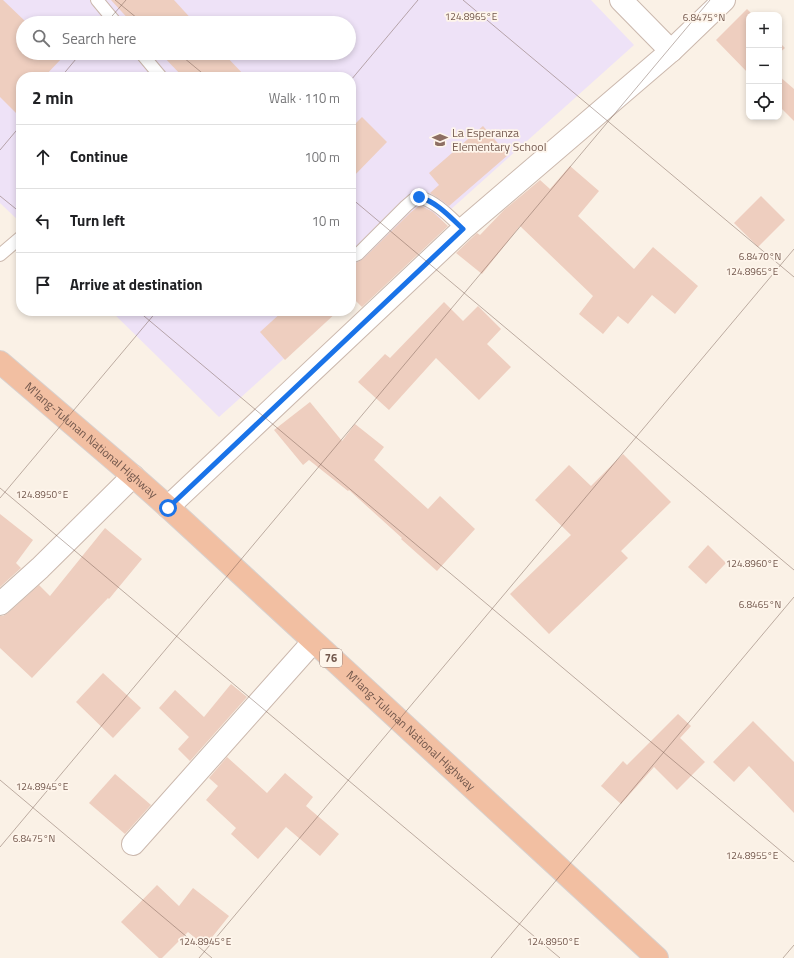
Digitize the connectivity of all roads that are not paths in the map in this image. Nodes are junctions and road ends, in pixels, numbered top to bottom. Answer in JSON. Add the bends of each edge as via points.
{"nodes":[{"id":1,"x":97,"y":0,"type":"edge"},
{"id":2,"x":621,"y":0,"type":"edge"},
{"id":3,"x":724,"y":0,"type":"edge"},
{"id":4,"x":110,"y":16,"type":"edge"},
{"id":5,"x":671,"y":51,"type":"junction"},
{"id":6,"x":148,"y":60,"type":"edge"},
{"id":7,"x":157,"y":72,"type":"edge"},
{"id":8,"x":463,"y":229,"type":"junction"},
{"id":9,"x":16,"y":241,"type":"edge"},
{"id":10,"x":0,"y":255,"type":"edge"},
{"id":11,"x":356,"y":255,"type":"edge"},
{"id":12,"x":0,"y":362,"type":"edge"},
{"id":13,"x":133,"y":476,"type":"junction"},
{"id":14,"x":168,"y":508,"type":"junction"},
{"id":15,"x":0,"y":604,"type":"edge"},
{"id":16,"x":313,"y":642,"type":"junction"},
{"id":17,"x":133,"y":844,"type":"dead end"},
{"id":18,"x":658,"y":958,"type":"edge"}],
"edges":[{"from":1,"to":4,"type":"lane"},
{"from":2,"to":5,"type":"street"},
{"from":3,"to":5,"type":"street"},
{"from":5,"to":8,"type":"street"},
{"from":6,"to":7,"type":"lane"},
{"from":8,"to":11,"type":"lane","via":[[437,206],[419,197],[406,206]]},
{"from":8,"to":14,"type":"street"},
{"from":9,"to":10,"type":"lane"},
{"from":12,"to":13,"type":"highway","name":"M'lang-Tulunan National Highway","number":"76"},
{"from":13,"to":14,"type":"highway","name":"M'lang-Tulunan National Highway","number":"76"},
{"from":13,"to":15,"type":"street"},
{"from":14,"to":16,"type":"highway","name":"M'lang-Tulunan National Highway","number":"76"},
{"from":16,"to":17,"type":"street"},
{"from":16,"to":18,"type":"highway","name":"M'lang-Tulunan National Highway","number":"76"}]}
